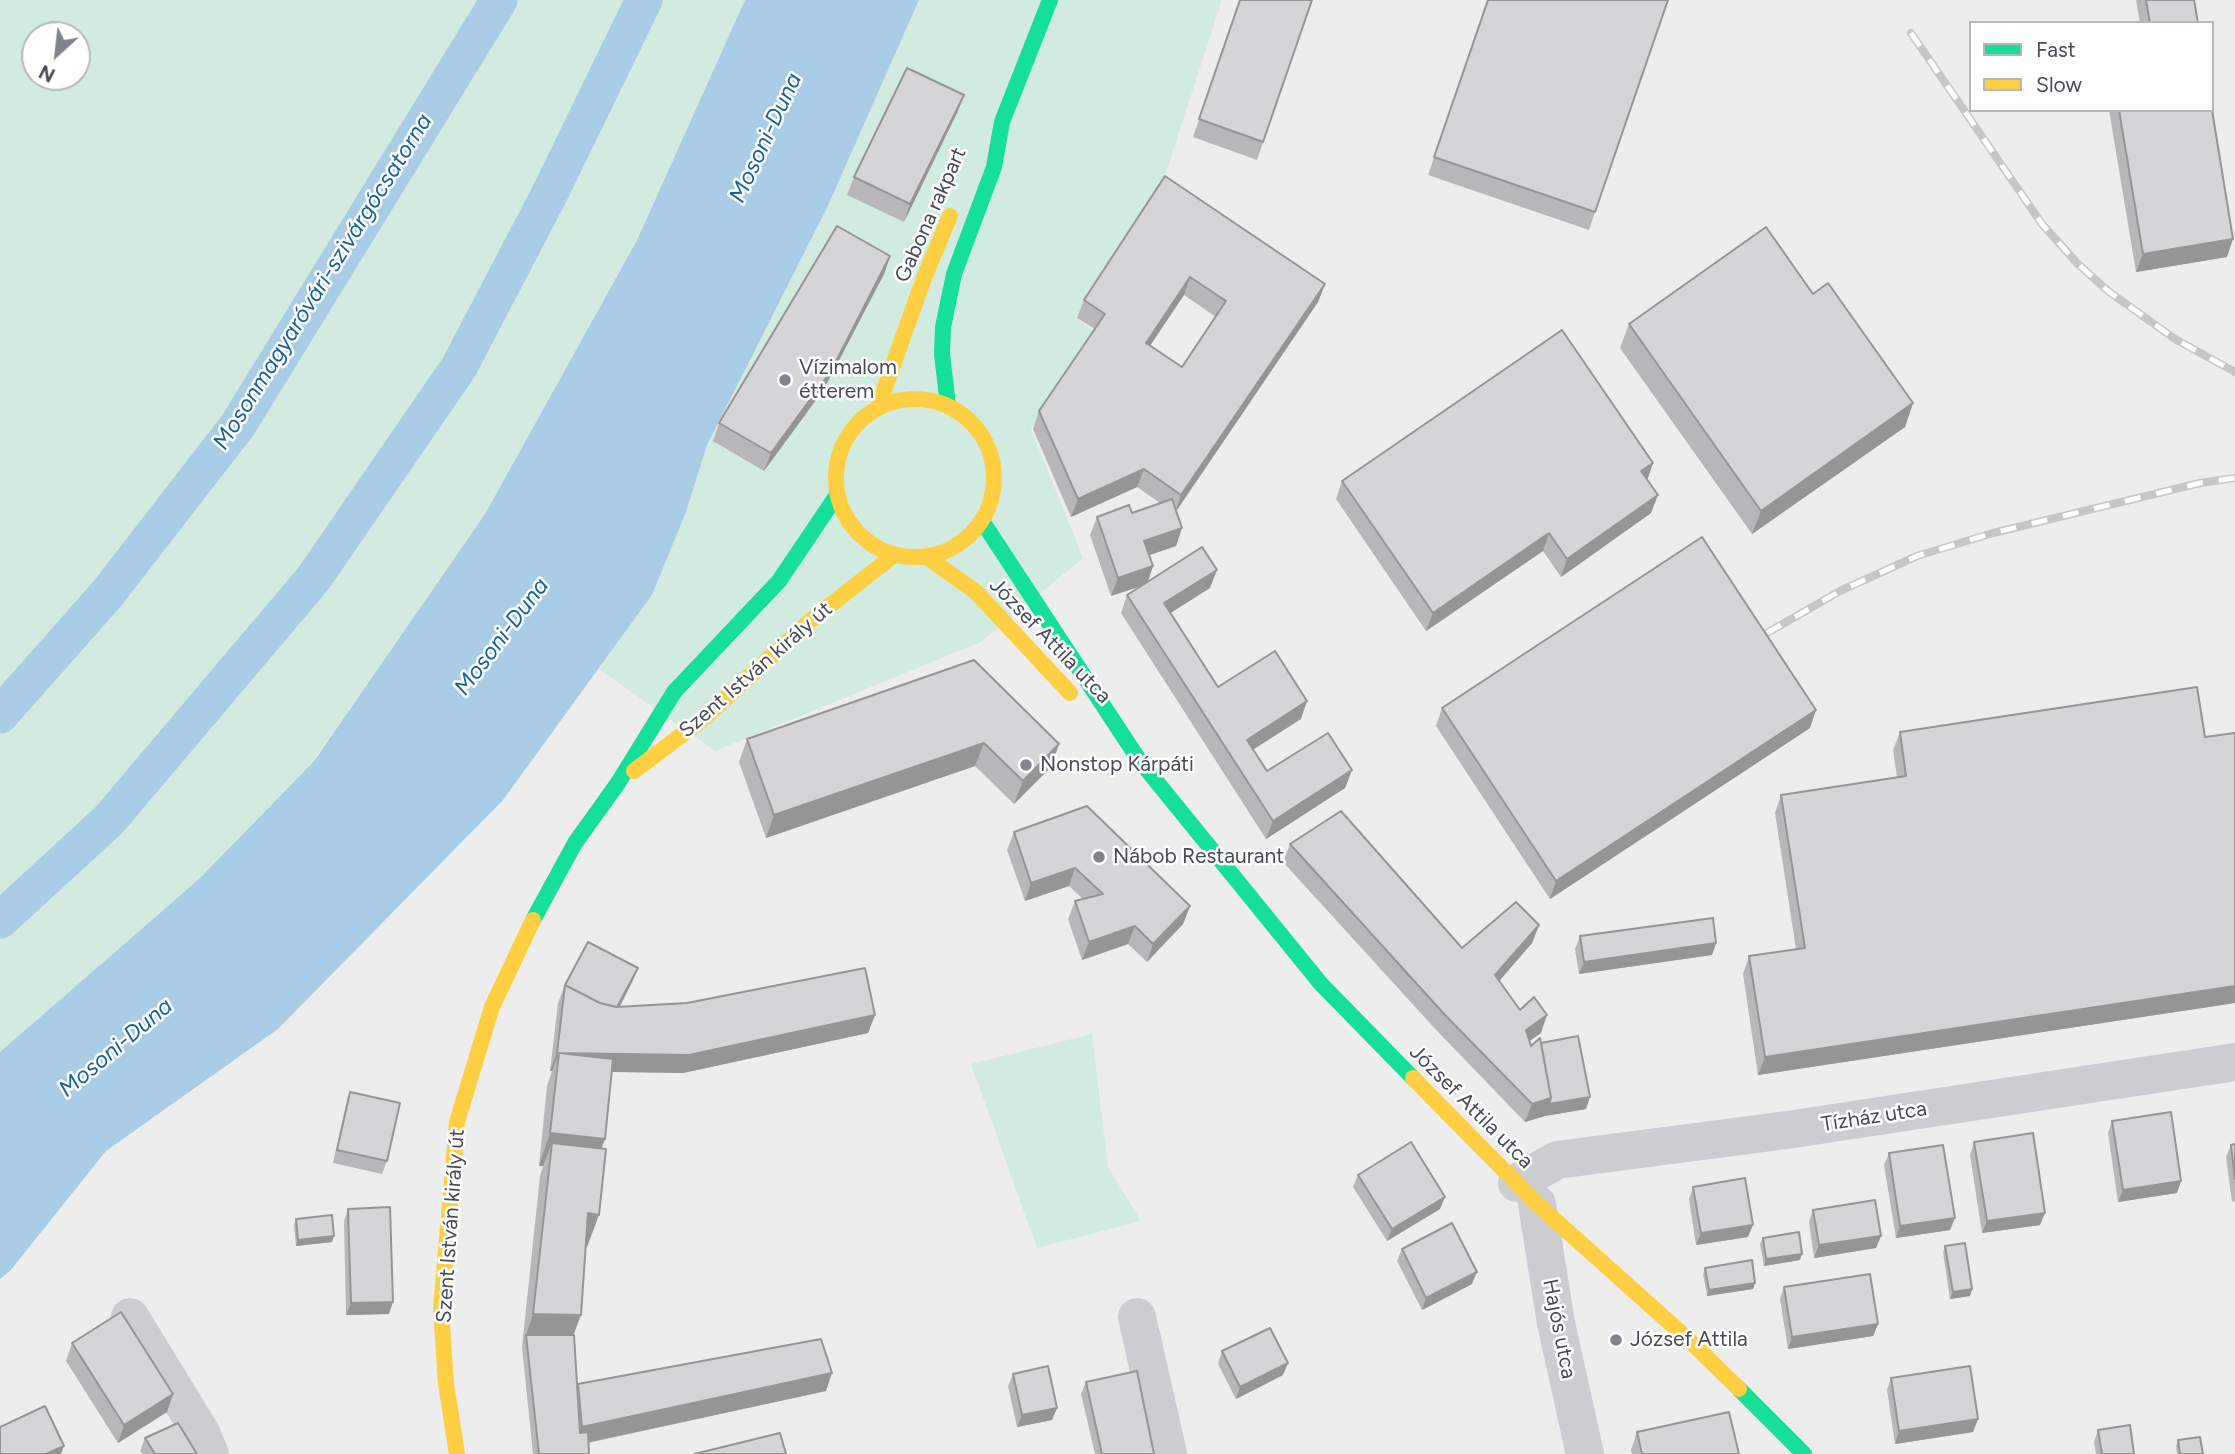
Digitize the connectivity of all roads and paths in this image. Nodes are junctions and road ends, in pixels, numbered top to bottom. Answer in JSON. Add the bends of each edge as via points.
{"nodes":[{"id":1,"x":1050,"y":0,"type":"edge"},
{"id":2,"x":1002,"y":122,"type":"junction"},
{"id":3,"x":977,"y":158,"type":"dead end"},
{"id":4,"x":955,"y":205,"type":"dead end"},
{"id":5,"x":948,"y":406,"type":"junction"},
{"id":6,"x":878,"y":407,"type":"junction"},
{"id":7,"x":837,"y":495,"type":"junction"},
{"id":8,"x":982,"y":521,"type":"junction"},
{"id":9,"x":894,"y":555,"type":"junction"},
{"id":10,"x":927,"y":557,"type":"junction"},
{"id":11,"x":1139,"y":760,"type":"junction"},
{"id":12,"x":618,"y":783,"type":"junction"},
{"id":13,"x":2235,"y":1062,"type":"edge"},
{"id":14,"x":1527,"y":1193,"type":"junction"},
{"id":15,"x":130,"y":1317,"type":"dead end"},
{"id":16,"x":1137,"y":1317,"type":"dead end"},
{"id":17,"x":210,"y":1454,"type":"edge"},
{"id":18,"x":457,"y":1454,"type":"edge"},
{"id":19,"x":1168,"y":1454,"type":"edge"},
{"id":20,"x":1585,"y":1454,"type":"edge"},
{"id":21,"x":1804,"y":1454,"type":"edge"}],
"edges":[{"from":1,"to":2,"type":"main road"},
{"from":2,"to":3,"type":"main road","name":"Gabona rakpart"},
{"from":2,"to":5,"type":"main road","name":"Gabona rakpart","via":[[994,167],[954,274],[943,327]]},
{"from":4,"to":6,"type":"main road","name":"Gabona rakpart"},
{"from":5,"to":6,"type":"main road","via":[[906,399]]},
{"from":5,"to":8,"type":"main road","via":[[968,419],[989,449],[994,486]]},
{"from":6,"to":7,"type":"main road","via":[[857,422],[842,444],[835,469]]},
{"from":7,"to":9,"type":"main road","via":[[852,526]]},
{"from":7,"to":12,"type":"main road","name":"Szent István király út","via":[[779,581],[674,692]]},
{"from":8,"to":10,"type":"main road","via":[[958,545]]},
{"from":8,"to":11,"type":"main road","name":"József Attila utca"},
{"from":9,"to":10,"type":"main road"},
{"from":9,"to":12,"type":"main road","name":"Szent István király út","via":[[810,621],[704,718]]},
{"from":10,"to":11,"type":"main road","name":"József Attila utca","via":[[976,592],[1072,696]]},
{"from":11,"to":14,"type":"main road","name":"József Attila utca","via":[[1321,984]]},
{"from":12,"to":18,"type":"main road","name":"Szent István király út","via":[[575,843],[518,950],[492,1007],[457,1122],[442,1309],[446,1384]]},
{"from":13,"to":14,"type":"street","name":"Tízház utca","via":[[1558,1160]]},
{"from":14,"to":20,"type":"street","name":"Hajós utca"},
{"from":14,"to":21,"type":"main road","name":"József Attila utca","via":[[1690,1341]]},
{"from":15,"to":17,"type":"street"},
{"from":16,"to":19,"type":"street"}]}
